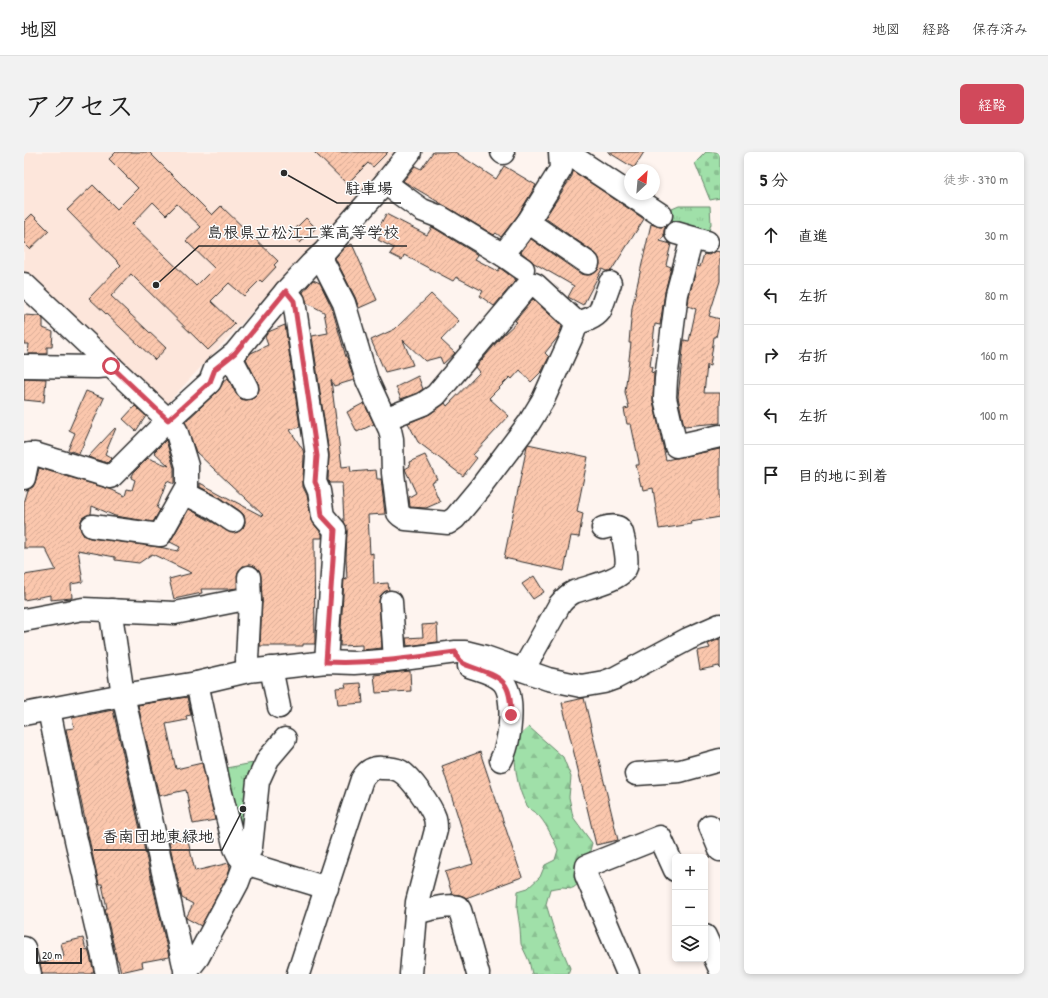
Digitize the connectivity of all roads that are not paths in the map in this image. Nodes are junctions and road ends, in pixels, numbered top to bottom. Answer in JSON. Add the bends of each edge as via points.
{"nodes":[{"id":1,"x":410,"y":152,"type":"edge"},
{"id":2,"x":560,"y":152,"type":"edge"},
{"id":3,"x":566,"y":152,"type":"edge"},
{"id":4,"x":385,"y":183,"type":"junction"},
{"id":5,"x":661,"y":215,"type":"dead end"},
{"id":6,"x":528,"y":222,"type":"junction"},
{"id":7,"x":692,"y":238,"type":"dead end"},
{"id":8,"x":503,"y":255,"type":"junction"},
{"id":9,"x":320,"y":256,"type":"junction"},
{"id":10,"x":588,"y":263,"type":"dead end"},
{"id":11,"x":522,"y":269,"type":"dead end"},
{"id":12,"x":610,"y":283,"type":"dead end"},
{"id":13,"x":24,"y":284,"type":"edge"},
{"id":14,"x":286,"y":291,"type":"junction"},
{"id":15,"x":575,"y":323,"type":"junction"},
{"id":16,"x":231,"y":357,"type":"junction"},
{"id":17,"x":24,"y":366,"type":"edge"},
{"id":18,"x":111,"y":366,"type":"junction"},
{"id":19,"x":247,"y":388,"type":"dead end"},
{"id":20,"x":385,"y":419,"type":"junction"},
{"id":21,"x":168,"y":420,"type":"junction"},
{"id":22,"x":720,"y":436,"type":"edge"},
{"id":23,"x":27,"y":455,"type":"edge"},
{"id":24,"x":24,"y":478,"type":"edge"},
{"id":25,"x":184,"y":493,"type":"junction"},
{"id":26,"x":233,"y":521,"type":"dead end"},
{"id":27,"x":92,"y":526,"type":"dead end"},
{"id":28,"x":603,"y":528,"type":"dead end"},
{"id":29,"x":249,"y":577,"type":"dead end"},
{"id":30,"x":250,"y":601,"type":"junction"},
{"id":31,"x":390,"y":602,"type":"dead end"},
{"id":32,"x":112,"y":610,"type":"junction"},
{"id":33,"x":24,"y":620,"type":"edge"},
{"id":34,"x":720,"y":625,"type":"edge"},
{"id":35,"x":456,"y":652,"type":"junction"},
{"id":36,"x":394,"y":660,"type":"junction"},
{"id":37,"x":326,"y":662,"type":"junction"},
{"id":38,"x":271,"y":668,"type":"junction"},
{"id":39,"x":523,"y":670,"type":"junction"},
{"id":40,"x":248,"y":671,"type":"junction"},
{"id":41,"x":197,"y":682,"type":"junction"},
{"id":42,"x":122,"y":694,"type":"junction"},
{"id":43,"x":279,"y":707,"type":"dead end"},
{"id":44,"x":49,"y":710,"type":"junction"},
{"id":45,"x":24,"y":714,"type":"edge"},
{"id":46,"x":285,"y":739,"type":"dead end"},
{"id":47,"x":501,"y":760,"type":"dead end"},
{"id":48,"x":720,"y":760,"type":"edge"},
{"id":49,"x":636,"y":774,"type":"dead end"},
{"id":50,"x":710,"y":826,"type":"dead end"},
{"id":51,"x":720,"y":850,"type":"edge"},
{"id":52,"x":245,"y":863,"type":"junction"},
{"id":53,"x":672,"y":863,"type":"edge"},
{"id":54,"x":327,"y":888,"type":"junction"},
{"id":55,"x":416,"y":914,"type":"junction"},
{"id":56,"x":708,"y":943,"type":"edge"},
{"id":57,"x":24,"y":948,"type":"edge"},
{"id":58,"x":720,"y":969,"type":"edge"},
{"id":59,"x":30,"y":974,"type":"edge"},
{"id":60,"x":107,"y":974,"type":"edge"},
{"id":61,"x":186,"y":974,"type":"edge"},
{"id":62,"x":298,"y":974,"type":"edge"},
{"id":63,"x":411,"y":974,"type":"edge"},
{"id":64,"x":478,"y":974,"type":"edge"},
{"id":65,"x":628,"y":974,"type":"edge"}],
"edges":[{"from":1,"to":4,"type":"street"},
{"from":2,"to":6,"type":"street","via":[[561,169]]},
{"from":3,"to":5,"type":"street"},
{"from":4,"to":8,"type":"street","via":[[422,210],[440,217]]},
{"from":4,"to":9,"type":"street"},
{"from":6,"to":8,"type":"street"},
{"from":6,"to":10,"type":"street"},
{"from":7,"to":22,"type":"street","via":[[678,294],[665,398],[676,446]]},
{"from":8,"to":11,"type":"street"},
{"from":9,"to":14,"type":"street"},
{"from":9,"to":20,"type":"street","via":[[344,304],[367,380]]},
{"from":12,"to":15,"type":"street","via":[[597,315]]},
{"from":13,"to":18,"type":"street"},
{"from":14,"to":16,"type":"street"},
{"from":14,"to":37,"type":"street","via":[[294,301],[313,424],[317,456],[315,482],[319,491],[322,516],[335,530]]},
{"from":15,"to":20,"type":"street","via":[[536,285],[529,284],[436,395],[423,404]]},
{"from":15,"to":20,"type":"street","via":[[573,334],[546,394],[529,423],[480,488],[448,523],[410,520],[398,512],[392,439]]},
{"from":16,"to":19,"type":"street"},
{"from":16,"to":21,"type":"street","via":[[215,369],[210,382]]},
{"from":17,"to":18,"type":"street"},
{"from":18,"to":21,"type":"street"},
{"from":21,"to":23,"type":"street","via":[[111,477],[35,454]]},
{"from":21,"to":25,"type":"street","via":[[176,430],[187,466],[187,486]]},
{"from":23,"to":24,"type":"street"},
{"from":25,"to":26,"type":"street"},
{"from":25,"to":27,"type":"street","via":[[160,535]]},
{"from":28,"to":39,"type":"street","via":[[612,526],[621,530],[626,567],[618,576],[566,598],[560,604]]},
{"from":29,"to":30,"type":"street"},
{"from":30,"to":32,"type":"street","via":[[240,600],[175,613]]},
{"from":30,"to":40,"type":"street"},
{"from":31,"to":36,"type":"street"},
{"from":32,"to":33,"type":"street","via":[[83,609]]},
{"from":32,"to":42,"type":"street"},
{"from":34,"to":39,"type":"street","via":[[604,682],[581,686]]},
{"from":35,"to":36,"type":"street"},
{"from":35,"to":39,"type":"street","via":[[486,657]]},
{"from":35,"to":47,"type":"street","via":[[463,664],[502,681],[510,694],[511,715],[506,748]]},
{"from":36,"to":37,"type":"street"},
{"from":37,"to":38,"type":"street"},
{"from":38,"to":40,"type":"street"},
{"from":38,"to":43,"type":"street"},
{"from":40,"to":41,"type":"street"},
{"from":41,"to":42,"type":"street"},
{"from":41,"to":52,"type":"street","via":[[233,841]]},
{"from":42,"to":44,"type":"street"},
{"from":42,"to":61,"type":"street"},
{"from":44,"to":45,"type":"street"},
{"from":44,"to":60,"type":"street"},
{"from":46,"to":52,"type":"street","via":[[268,759],[258,781],[251,847]]},
{"from":48,"to":49,"type":"street","via":[[680,771]]},
{"from":50,"to":51,"type":"street"},
{"from":52,"to":54,"type":"street"},
{"from":52,"to":61,"type":"street","via":[[238,882],[198,957]]},
{"from":53,"to":65,"type":"street","via":[[660,837],[587,866],[586,875]]},
{"from":54,"to":55,"type":"street","via":[[365,774],[379,768],[398,770],[410,779],[431,810],[436,823]]},
{"from":54,"to":62,"type":"street"},
{"from":55,"to":63,"type":"street"},
{"from":55,"to":64,"type":"street","via":[[430,909],[458,907]]},
{"from":56,"to":58,"type":"street"},
{"from":57,"to":59,"type":"street"}]}
